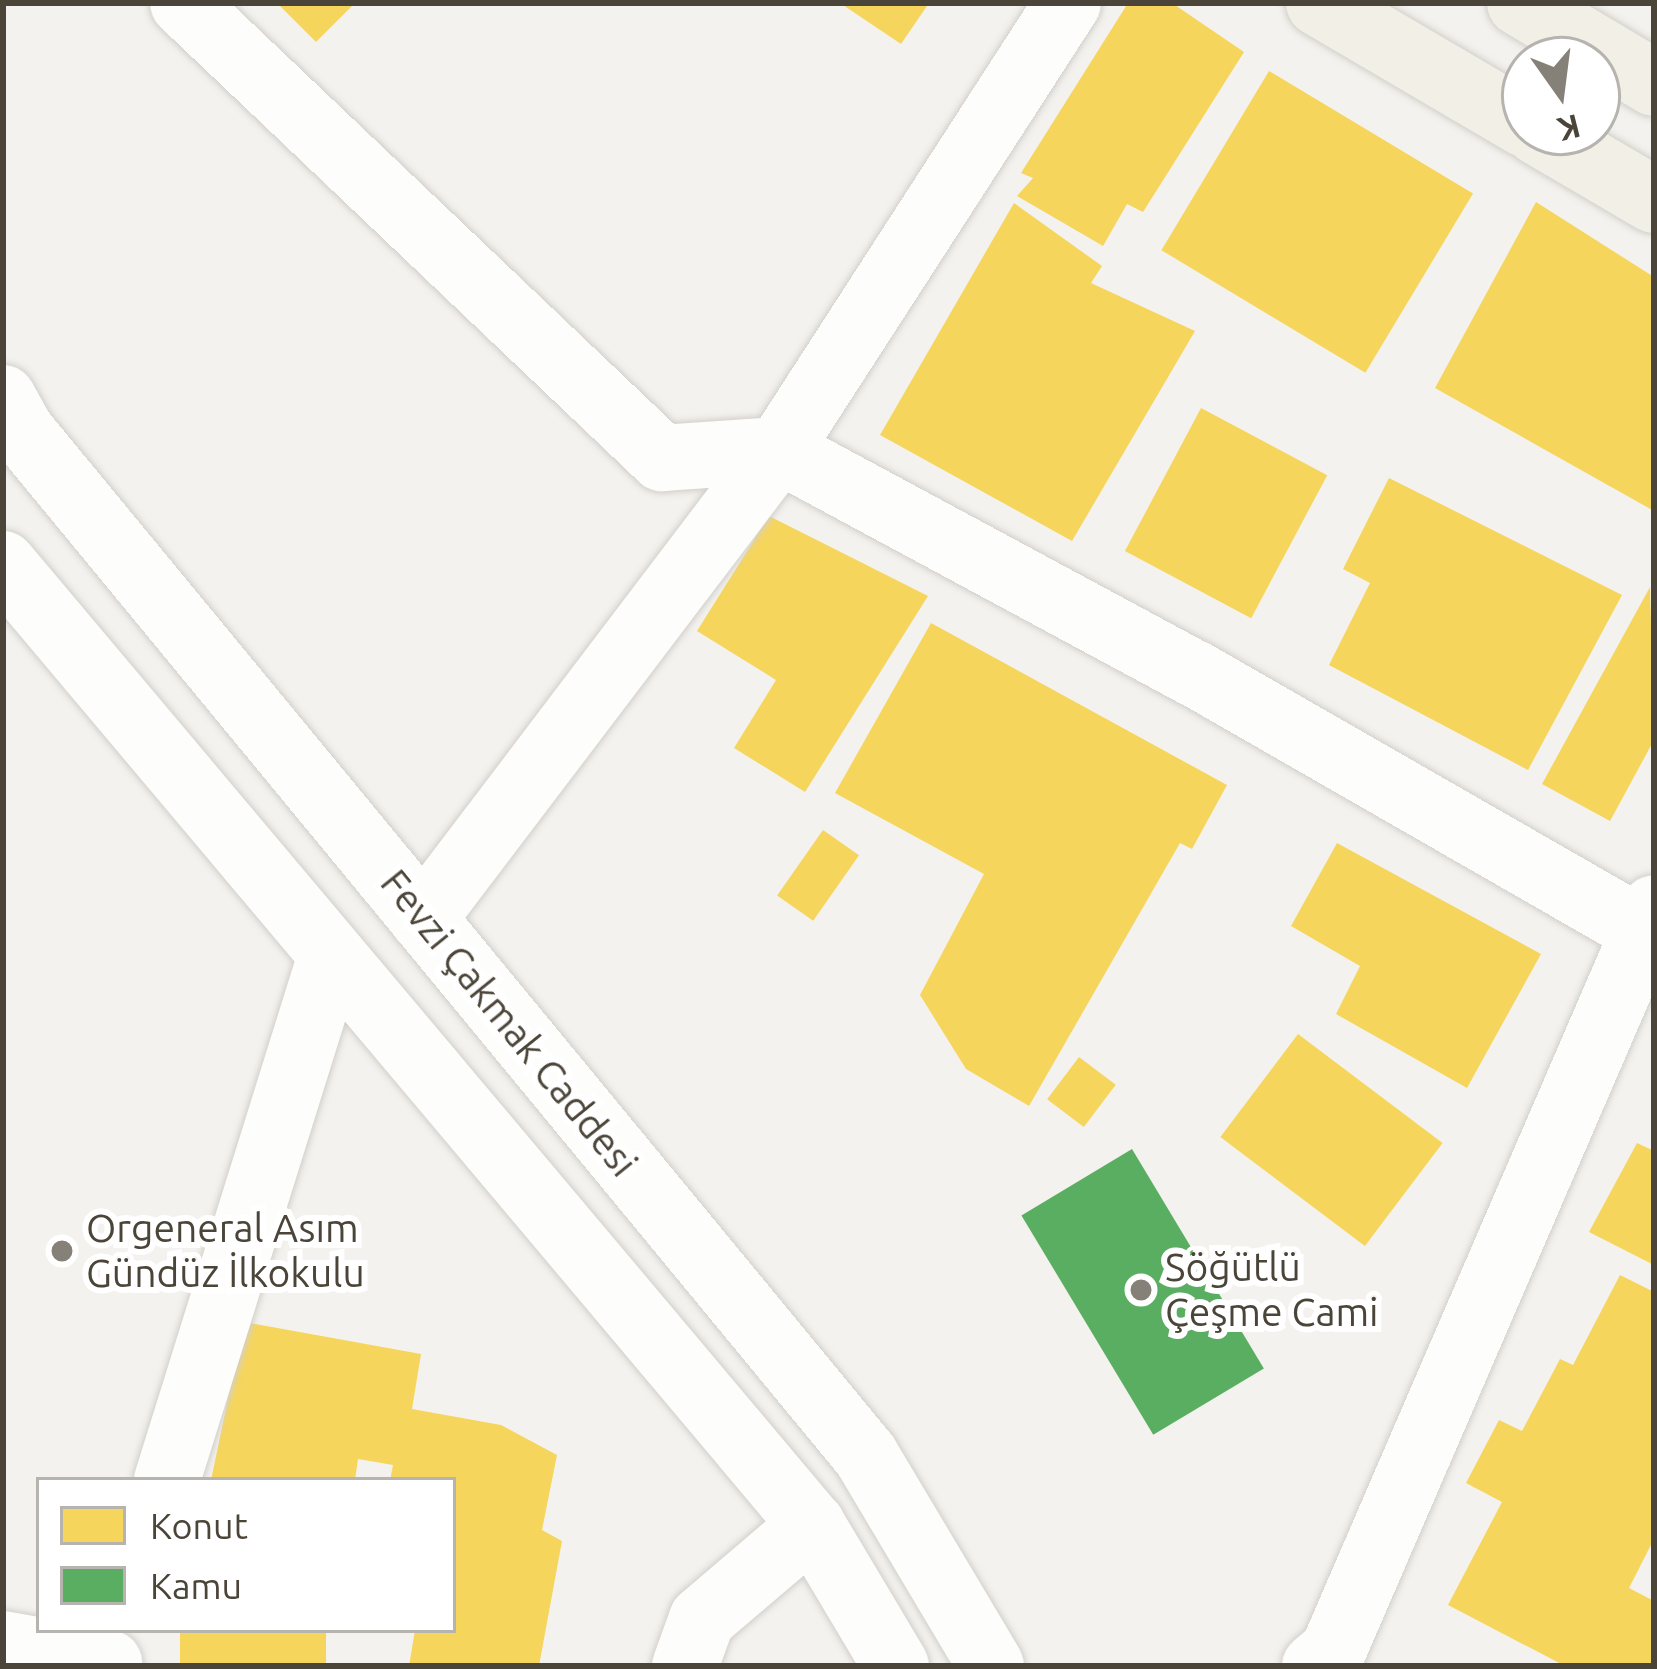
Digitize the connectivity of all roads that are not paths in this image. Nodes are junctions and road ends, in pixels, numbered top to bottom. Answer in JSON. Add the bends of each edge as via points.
{"nodes":[{"id":1,"x":183,"y":3,"type":"edge"},
{"id":2,"x":1068,"y":3,"type":"edge"},
{"id":3,"x":1318,"y":3,"type":"edge"},
{"id":4,"x":1520,"y":3,"type":"edge"},
{"id":5,"x":1654,"y":83,"type":"edge"},
{"id":6,"x":1501,"y":110,"type":"edge"},
{"id":7,"x":1579,"y":156,"type":"edge"},
{"id":8,"x":1654,"y":200,"type":"edge"},
{"id":9,"x":3,"y":398,"type":"edge"},
{"id":10,"x":779,"y":450,"type":"junction"},
{"id":11,"x":8,"y":576,"type":"edge"},
{"id":12,"x":423,"y":919,"type":"junction"},
{"id":13,"x":1650,"y":926,"type":"edge"},
{"id":14,"x":329,"y":959,"type":"junction"},
{"id":15,"x":168,"y":1477,"type":"edge"},
{"id":16,"x":812,"y":1525,"type":"junction"},
{"id":17,"x":3,"y":1644,"type":"edge"},
{"id":18,"x":113,"y":1653,"type":"edge"},
{"id":19,"x":1338,"y":1661,"type":"edge"},
{"id":20,"x":685,"y":1666,"type":"edge"},
{"id":21,"x":896,"y":1666,"type":"edge"},
{"id":22,"x":991,"y":1666,"type":"edge"}],
"edges":[{"from":1,"to":10,"type":"street","via":[[662,458]]},
{"from":2,"to":10,"type":"street"},
{"from":3,"to":6,"type":"main road"},
{"from":4,"to":5,"type":"main road"},
{"from":7,"to":8,"type":"main road"},
{"from":9,"to":12,"type":"street","name":"Fevzi Çakmak Caddesi"},
{"from":10,"to":12,"type":"street"},
{"from":10,"to":13,"type":"street"},
{"from":11,"to":14,"type":"street"},
{"from":12,"to":22,"type":"street","name":"Fevzi Çakmak Caddesi","via":[[866,1456]]},
{"from":13,"to":19,"type":"street"},
{"from":14,"to":15,"type":"street"},
{"from":14,"to":16,"type":"street"},
{"from":16,"to":20,"type":"street","via":[[702,1619]]},
{"from":16,"to":21,"type":"street"},
{"from":17,"to":18,"type":"street"}]}
